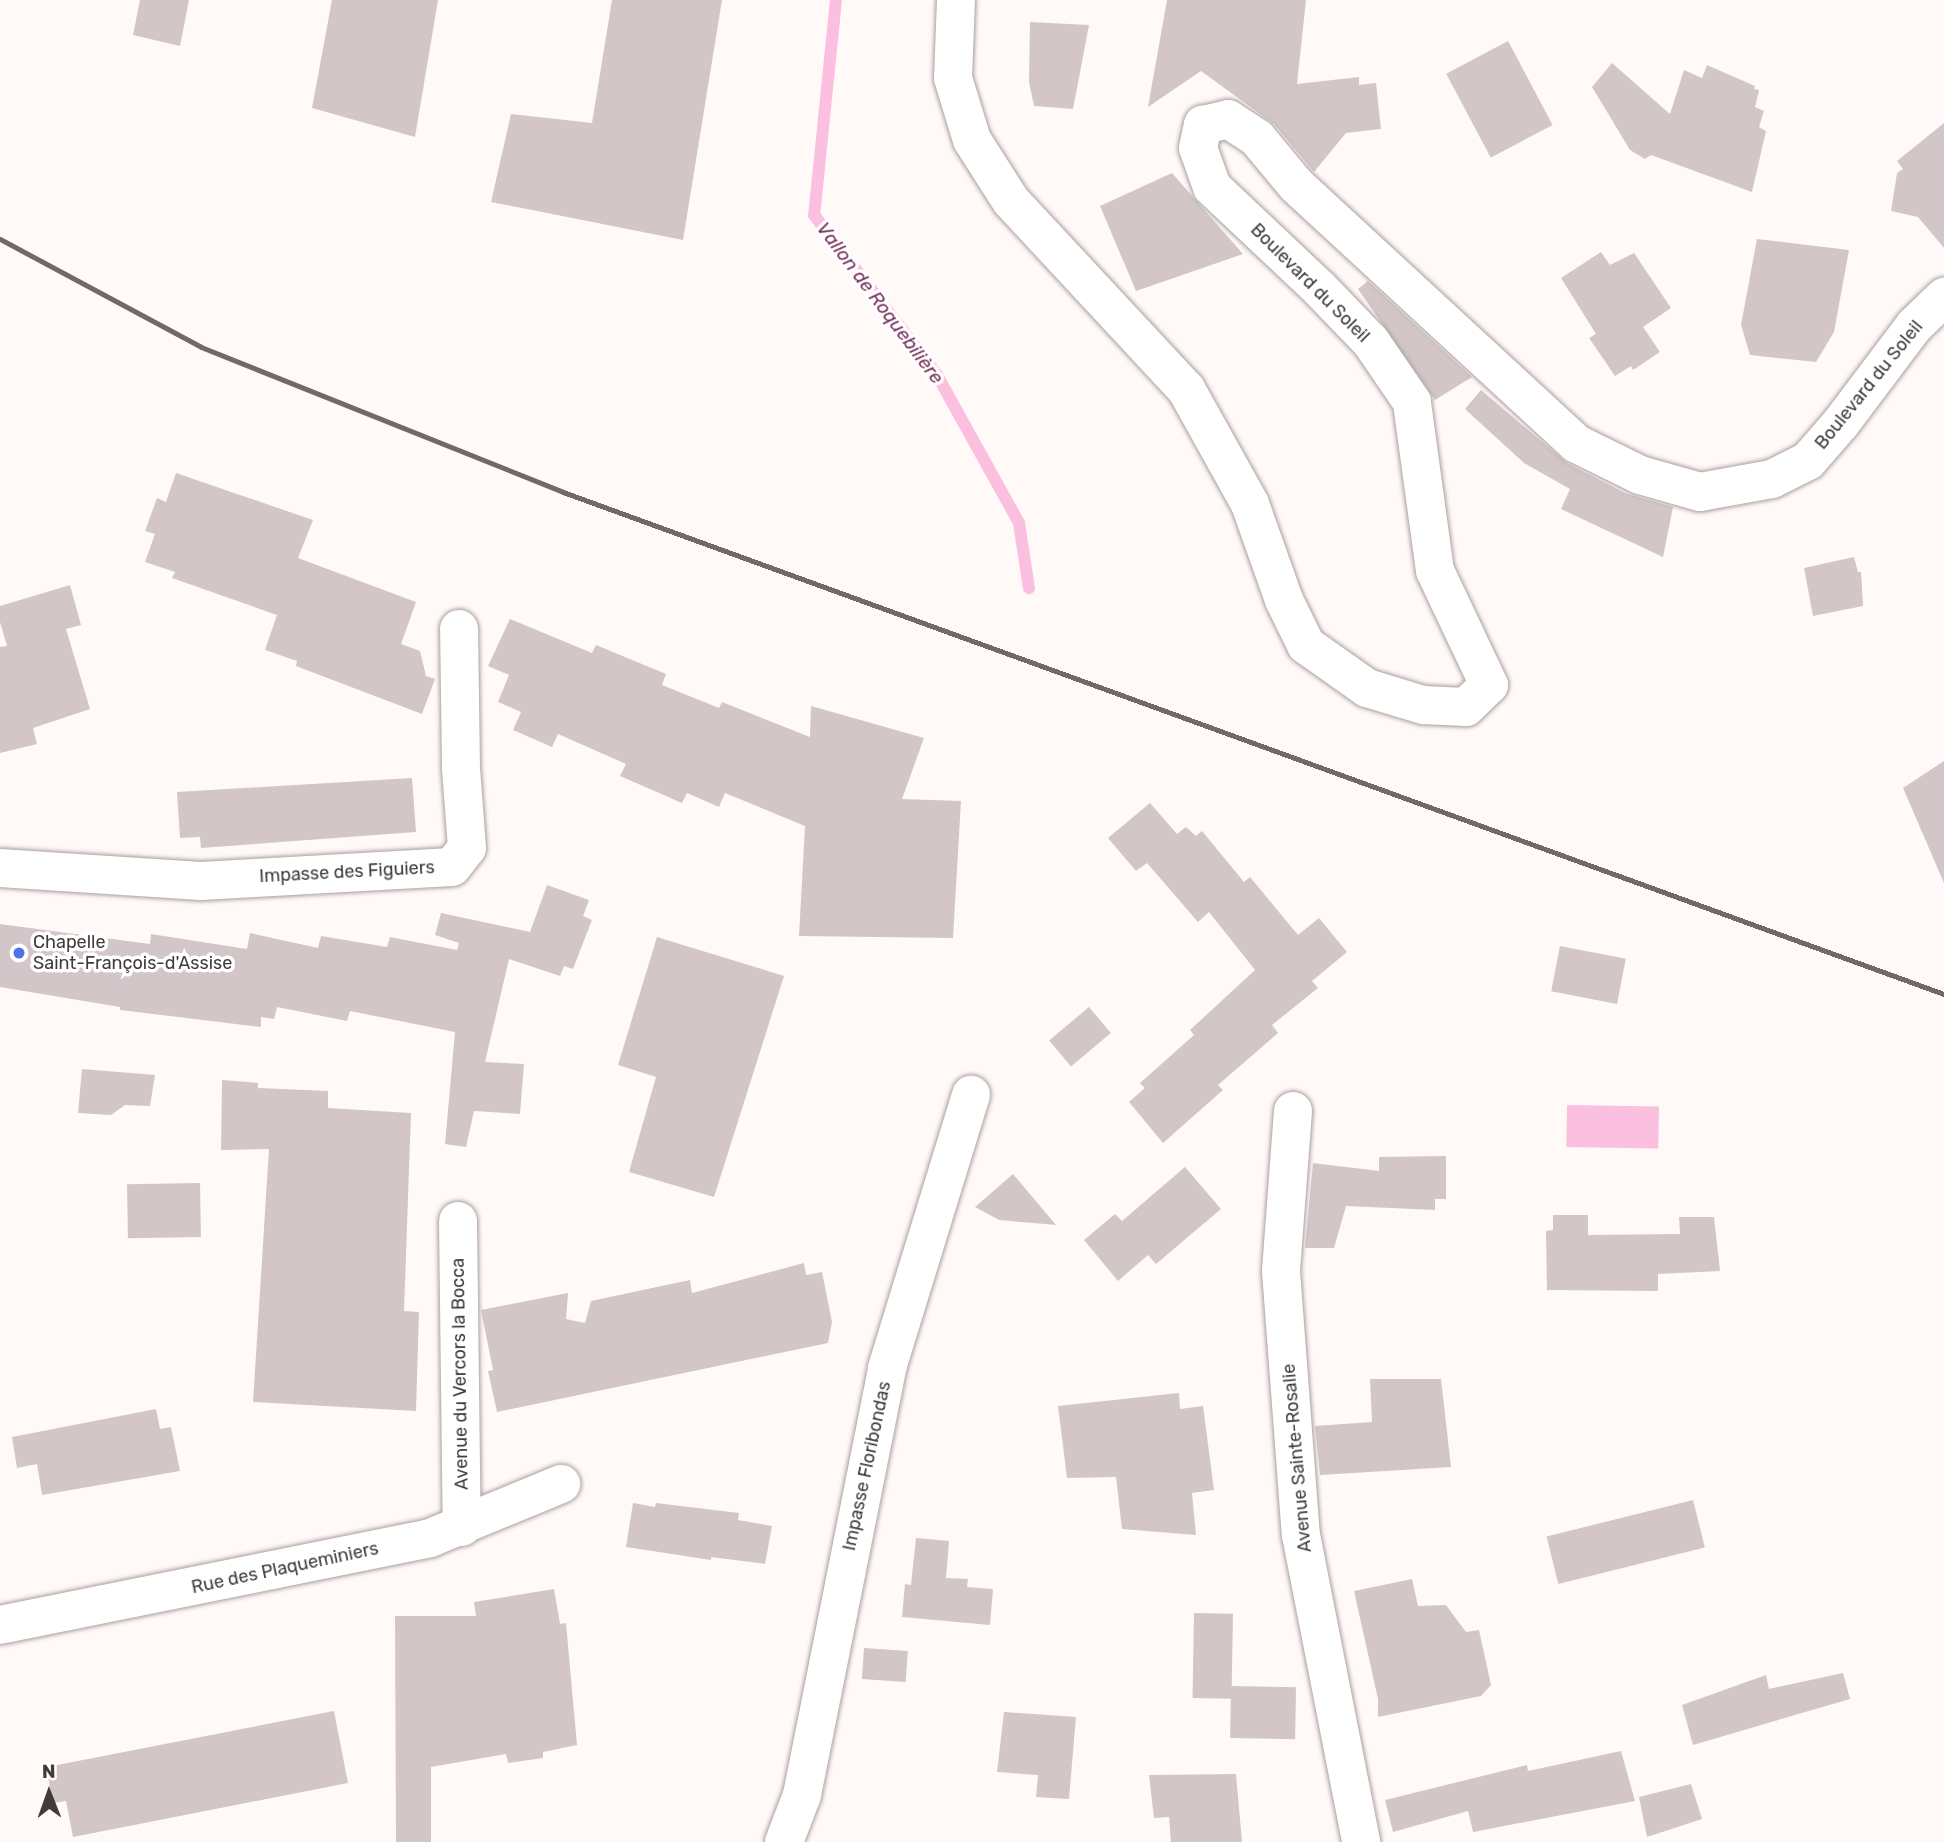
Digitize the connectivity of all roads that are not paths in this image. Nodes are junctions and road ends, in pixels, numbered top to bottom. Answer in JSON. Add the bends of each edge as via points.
{"nodes":[{"id":1,"x":956,"y":0,"type":"edge"},
{"id":2,"x":1944,"y":297,"type":"edge"},
{"id":3,"x":459,"y":629,"type":"dead end"},
{"id":4,"x":0,"y":868,"type":"edge"},
{"id":5,"x":971,"y":1095,"type":"dead end"},
{"id":6,"x":1293,"y":1111,"type":"dead end"},
{"id":7,"x":458,"y":1221,"type":"dead end"},
{"id":8,"x":561,"y":1484,"type":"dead end"},
{"id":9,"x":462,"y":1527,"type":"junction"},
{"id":10,"x":0,"y":1625,"type":"edge"},
{"id":11,"x":784,"y":1842,"type":"edge"},
{"id":12,"x":1361,"y":1842,"type":"edge"}],
"edges":[{"from":1,"to":2,"type":"street","name":"Boulevard du Soleil","via":[[953,78],[972,140],[1011,201],[1186,388],[1250,504],[1284,600],[1306,645],[1367,688],[1412,702],[1466,707],[1489,685],[1435,571],[1412,402],[1371,342],[1212,187],[1198,148],[1203,125],[1228,119],[1257,138],[1296,185],[1577,444],[1640,475],[1700,492],[1772,479],[1808,461],[1914,326]]},
{"from":3,"to":4,"type":"street","name":"Impasse des Figuiers","via":[[467,848],[452,867],[201,881]]},
{"from":5,"to":11,"type":"street","name":"Impasse Floribondas","via":[[887,1368],[802,1795]]},
{"from":6,"to":12,"type":"street","name":"Avenue Sainte-Rosalie","via":[[1281,1271],[1301,1535]]},
{"from":7,"to":9,"type":"street","name":"Avenue du Vercors la Bocca"},
{"from":8,"to":9,"type":"street","name":"Rue des Plaqueminiers"},
{"from":9,"to":10,"type":"street","name":"Rue des Plaqueminiers","via":[[430,1538]]}]}
